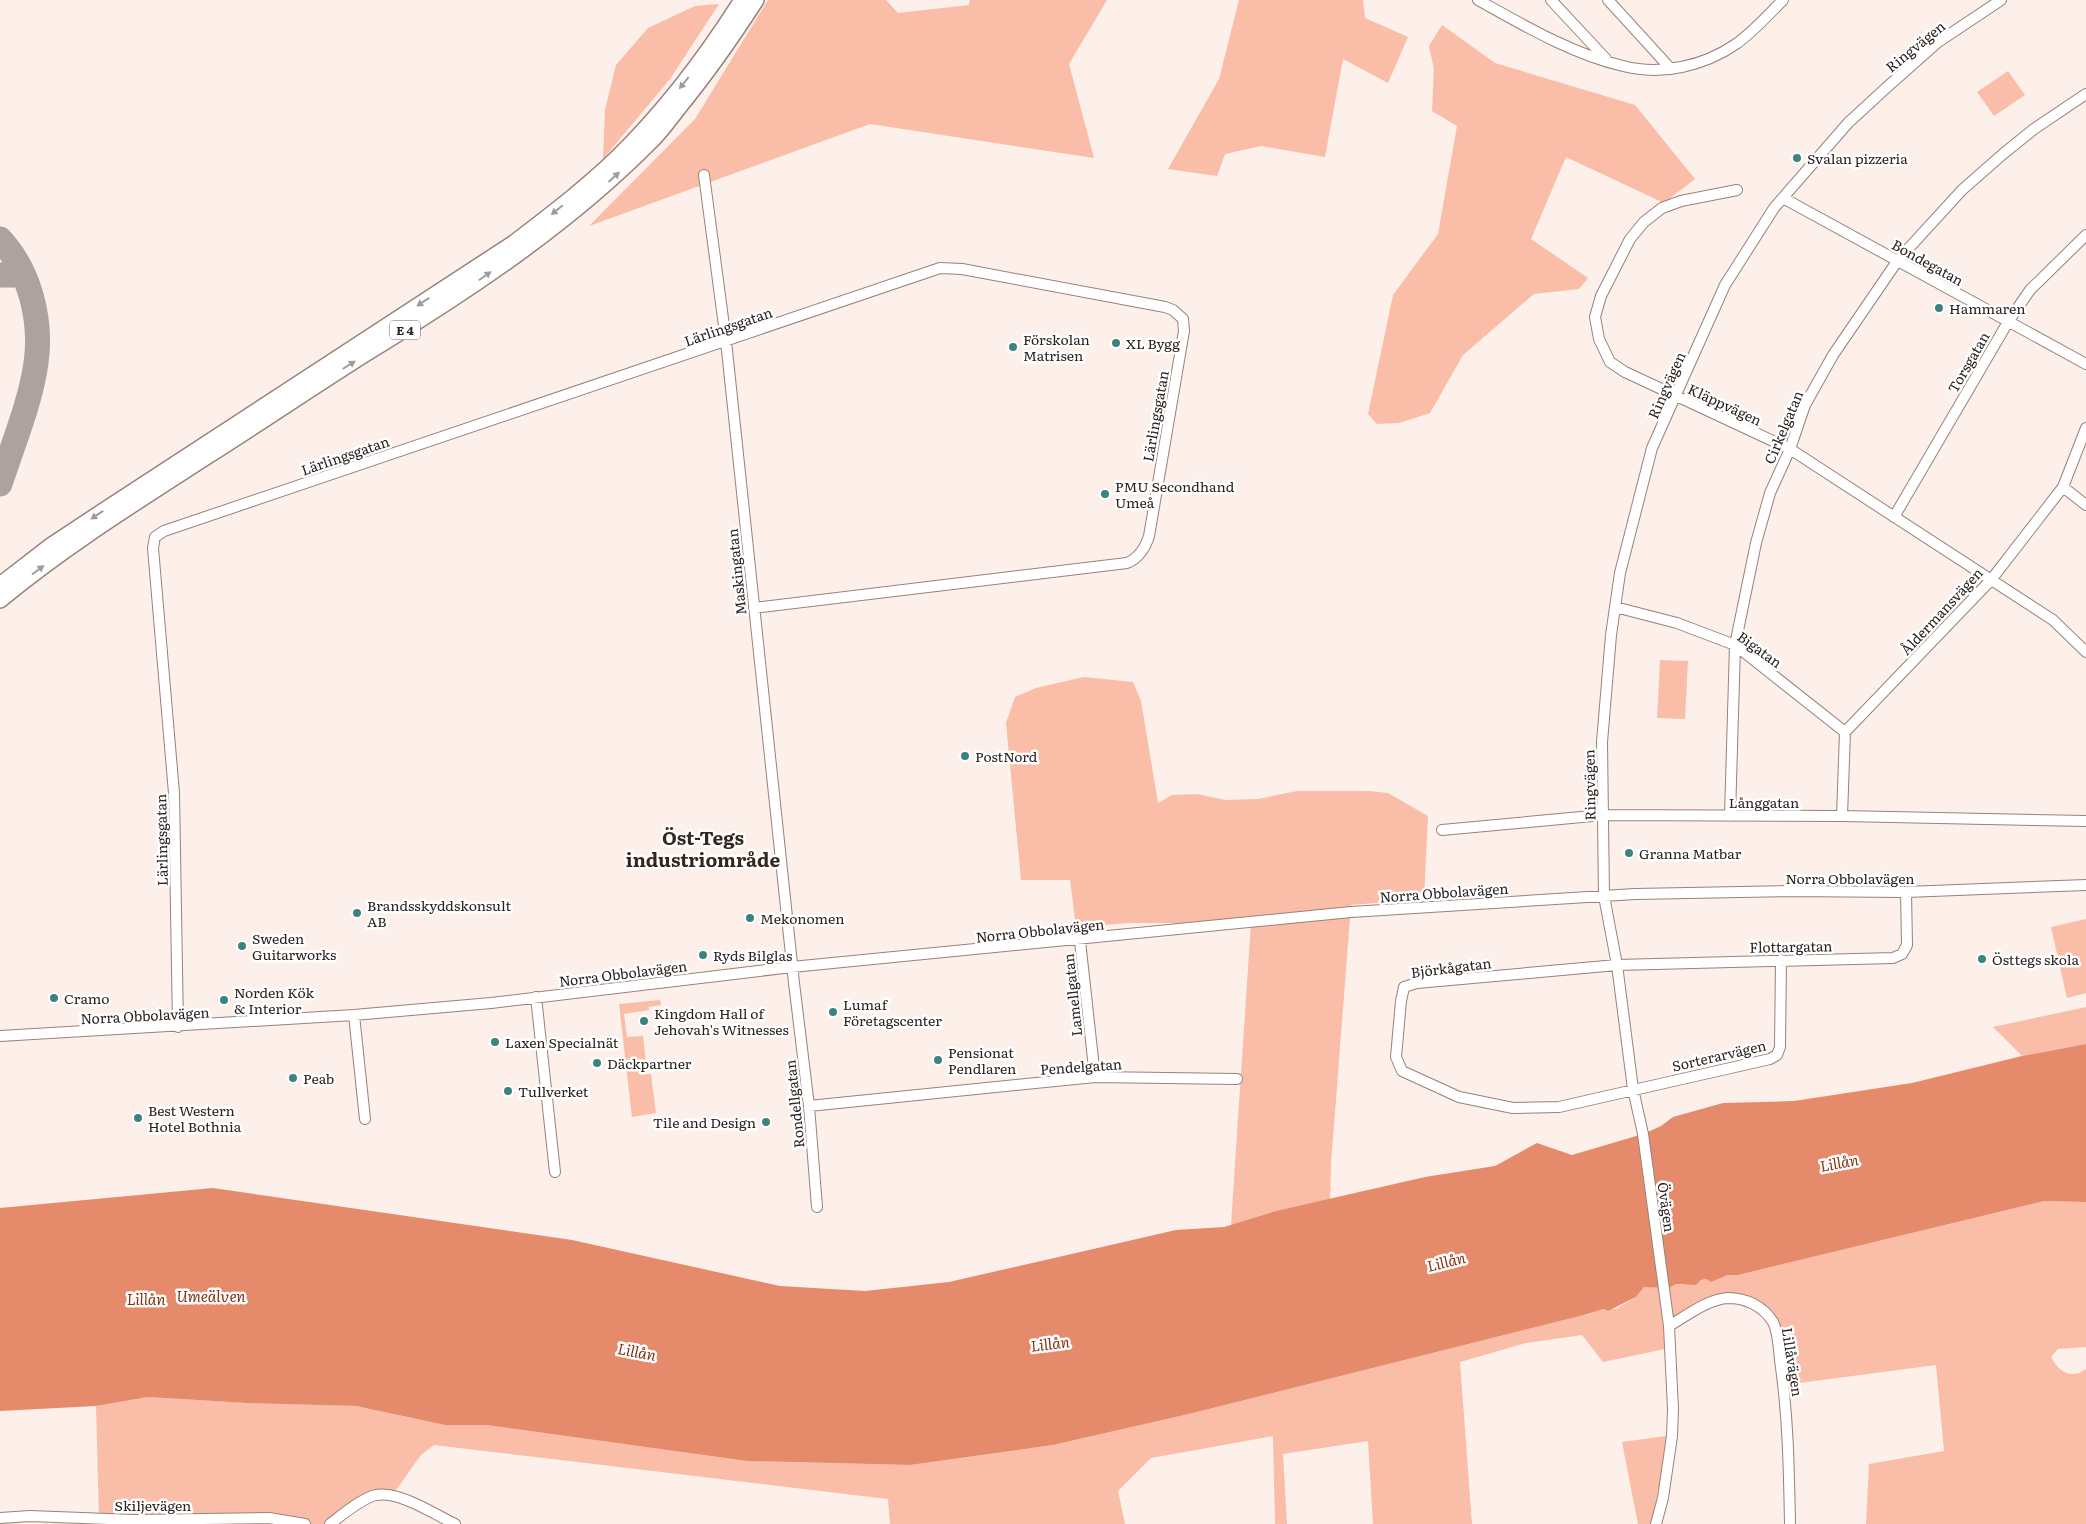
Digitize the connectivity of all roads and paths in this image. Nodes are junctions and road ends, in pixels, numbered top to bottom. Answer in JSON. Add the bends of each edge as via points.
{"nodes":[{"id":1,"x":742,"y":0,"type":"edge"},
{"id":2,"x":756,"y":0,"type":"edge"},
{"id":3,"x":1478,"y":0,"type":"edge"},
{"id":4,"x":1551,"y":0,"type":"edge"},
{"id":5,"x":1608,"y":0,"type":"edge"},
{"id":6,"x":1783,"y":0,"type":"edge"},
{"id":7,"x":2001,"y":0,"type":"edge"},
{"id":8,"x":1609,"y":62,"type":"junction"},
{"id":9,"x":1671,"y":69,"type":"junction"},
{"id":10,"x":2086,"y":94,"type":"edge"},
{"id":11,"x":704,"y":174,"type":"dead end"},
{"id":12,"x":1736,"y":190,"type":"dead end"},
{"id":13,"x":1783,"y":198,"type":"junction"},
{"id":14,"x":2086,"y":235,"type":"edge"},
{"id":15,"x":1898,"y":260,"type":"junction"},
{"id":16,"x":2008,"y":322,"type":"junction"},
{"id":17,"x":726,"y":341,"type":"junction"},
{"id":18,"x":2086,"y":364,"type":"edge"},
{"id":19,"x":1676,"y":396,"type":"junction"},
{"id":20,"x":2086,"y":428,"type":"edge"},
{"id":21,"x":1790,"y":449,"type":"junction"},
{"id":22,"x":2063,"y":487,"type":"junction"},
{"id":23,"x":2086,"y":505,"type":"edge"},
{"id":24,"x":1894,"y":517,"type":"junction"},
{"id":25,"x":1991,"y":580,"type":"junction"},
{"id":26,"x":0,"y":585,"type":"edge"},
{"id":27,"x":0,"y":600,"type":"edge"},
{"id":28,"x":1615,"y":607,"type":"junction"},
{"id":29,"x":754,"y":608,"type":"junction"},
{"id":30,"x":1735,"y":645,"type":"junction"},
{"id":31,"x":2086,"y":652,"type":"edge"},
{"id":32,"x":1845,"y":732,"type":"junction"},
{"id":33,"x":1603,"y":815,"type":"junction"},
{"id":34,"x":1730,"y":816,"type":"junction"},
{"id":35,"x":1842,"y":816,"type":"junction"},
{"id":36,"x":2086,"y":821,"type":"edge"},
{"id":37,"x":1442,"y":830,"type":"dead end"},
{"id":38,"x":2086,"y":885,"type":"edge"},
{"id":39,"x":1906,"y":892,"type":"junction"},
{"id":40,"x":1604,"y":896,"type":"junction"},
{"id":41,"x":1080,"y":940,"type":"junction"},
{"id":42,"x":1781,"y":960,"type":"junction"},
{"id":43,"x":1616,"y":965,"type":"junction"},
{"id":44,"x":792,"y":968,"type":"junction"},
{"id":45,"x":536,"y":997,"type":"junction"},
{"id":46,"x":354,"y":1015,"type":"junction"},
{"id":47,"x":178,"y":1027,"type":"junction"},
{"id":48,"x":0,"y":1036,"type":"edge"},
{"id":49,"x":1095,"y":1077,"type":"junction"},
{"id":50,"x":1237,"y":1079,"type":"dead end"},
{"id":51,"x":1633,"y":1089,"type":"junction"},
{"id":52,"x":808,"y":1106,"type":"junction"},
{"id":53,"x":365,"y":1119,"type":"dead end"},
{"id":54,"x":555,"y":1172,"type":"dead end"},
{"id":55,"x":817,"y":1207,"type":"dead end"},
{"id":56,"x":1669,"y":1326,"type":"junction"},
{"id":57,"x":0,"y":1518,"type":"edge"},
{"id":58,"x":116,"y":1522,"type":"edge"},
{"id":59,"x":305,"y":1524,"type":"edge"},
{"id":60,"x":330,"y":1524,"type":"edge"},
{"id":61,"x":456,"y":1524,"type":"edge"},
{"id":62,"x":1656,"y":1524,"type":"edge"},
{"id":63,"x":1790,"y":1524,"type":"edge"}],
"edges":[{"from":1,"to":26,"type":"highway","number":"E 4","one_way":true,"via":[[702,60],[640,134],[586,186],[552,213],[506,248],[52,545]]},
{"from":27,"to":2,"type":"highway","number":"E 4","one_way":true,"via":[[67,548],[438,309],[580,207],[653,139],[696,87]]},
{"from":3,"to":8,"type":"street","via":[[1550,38]]},
{"from":4,"to":8,"type":"street"},
{"from":5,"to":9,"type":"street"},
{"from":6,"to":9,"type":"street","via":[[1735,45],[1706,60]]},
{"from":7,"to":13,"type":"street","name":"Ringvägen","via":[[1938,42],[1886,88],[1848,123]]},
{"from":8,"to":9,"type":"street","via":[[1625,67]]},
{"from":10,"to":15,"type":"street","name":"Cirkelgatan","via":[[2034,129],[1962,190]]},
{"from":11,"to":17,"type":"street","name":"Maskingatan"},
{"from":12,"to":19,"type":"street","name":"Kläppvägen","via":[[1681,201],[1662,208],[1644,222],[1630,239],[1601,296],[1595,317],[1599,339],[1610,362]]},
{"from":13,"to":15,"type":"street","name":"Bondegatan"},
{"from":13,"to":19,"type":"street","name":"Ringvägen","via":[[1724,285]]},
{"from":14,"to":16,"type":"street","name":"Torsgatan","via":[[2030,290]]},
{"from":15,"to":16,"type":"street","name":"Bondegatan"},
{"from":15,"to":21,"type":"street","name":"Cirkelgatan","via":[[1834,355],[1805,405]]},
{"from":16,"to":18,"type":"street","name":"Bondegatan"},
{"from":16,"to":24,"type":"street","name":"Torsgatan"},
{"from":17,"to":29,"type":"street","name":"Maskingatan"},
{"from":17,"to":29,"type":"street","name":"Lärlingsgatan","via":[[940,268],[962,269],[1165,307],[1183,319],[1184,331],[1149,536],[1146,546],[1134,560]]},
{"from":17,"to":47,"type":"street","name":"Lärlingsgatan","via":[[164,530],[155,537],[153,548],[174,793]]},
{"from":19,"to":21,"type":"street","name":"Kläppvägen"},
{"from":19,"to":28,"type":"street","name":"Ringvägen","via":[[1652,448],[1620,573]]},
{"from":20,"to":22,"type":"street","name":"Åldermansvägen"},
{"from":21,"to":24,"type":"street","name":"Kläppvägen"},
{"from":21,"to":30,"type":"street","name":"Cirkelgatan","via":[[1770,493]]},
{"from":22,"to":23,"type":"street"},
{"from":22,"to":25,"type":"street","name":"Åldermansvägen"},
{"from":24,"to":25,"type":"street","name":"Kläppvägen"},
{"from":25,"to":31,"type":"street","name":"Kläppvägen","via":[[2053,620]]},
{"from":25,"to":32,"type":"street","name":"Åldermansvägen"},
{"from":28,"to":30,"type":"street","name":"Bigatan","via":[[1677,623]]},
{"from":28,"to":33,"type":"street","name":"Ringvägen","via":[[1602,742]]},
{"from":29,"to":44,"type":"street","name":"Maskingatan"},
{"from":30,"to":32,"type":"street","name":"Bigatan"},
{"from":30,"to":34,"type":"street","name":"Cirkelgatan"},
{"from":32,"to":35,"type":"street"},
{"from":33,"to":34,"type":"street","name":"Långgatan"},
{"from":33,"to":37,"type":"street","name":"Långgatan"},
{"from":33,"to":40,"type":"street","name":"Ringvägen"},
{"from":34,"to":35,"type":"street","name":"Långgatan"},
{"from":35,"to":36,"type":"street","name":"Långgatan"},
{"from":38,"to":39,"type":"street","name":"Norra Obbolavägen"},
{"from":39,"to":40,"type":"street","name":"Norra Obbolavägen","via":[[1788,891]]},
{"from":39,"to":42,"type":"street","name":"Flottargatan","via":[[1907,945],[1898,956]]},
{"from":40,"to":41,"type":"street","name":"Norra Obbolavägen","via":[[1351,912]]},
{"from":40,"to":43,"type":"street","name":"Övägen"},
{"from":41,"to":44,"type":"street","name":"Norra Obbolavägen"},
{"from":41,"to":49,"type":"street","name":"Lamellgatan"},
{"from":42,"to":43,"type":"street","name":"Flottargatan"},
{"from":42,"to":51,"type":"street","name":"Sorterarvägen","via":[[1780,1047],[1777,1055]]},
{"from":43,"to":51,"type":"street","name":"Övägen"},
{"from":43,"to":51,"type":"street","name":"Björkågatan","via":[[1417,983],[1404,987],[1396,1057],[1402,1072],[1460,1097],[1513,1108],[1559,1107]]},
{"from":44,"to":45,"type":"street","name":"Norra Obbolavägen"},
{"from":44,"to":52,"type":"street","name":"Rondellgatan"},
{"from":45,"to":46,"type":"street","name":"Norra Obbolavägen"},
{"from":45,"to":54,"type":"street"},
{"from":46,"to":47,"type":"street","name":"Norra Obbolavägen"},
{"from":46,"to":53,"type":"street"},
{"from":47,"to":48,"type":"street","name":"Norra Obbolavägen"},
{"from":49,"to":50,"type":"street","name":"Pendelgatan"},
{"from":49,"to":52,"type":"street","name":"Pendelgatan"},
{"from":51,"to":56,"type":"street","name":"Övägen","via":[[1643,1134]]},
{"from":52,"to":55,"type":"street","name":"Rondellgatan"},
{"from":56,"to":62,"type":"street","name":"Övägen","via":[[1672,1436]]},
{"from":56,"to":63,"type":"street","name":"Lillåvägen","via":[[1726,1298],[1754,1304],[1774,1324],[1784,1385]]},
{"from":57,"to":58,"type":"street","name":"Skiljevägen","via":[[30,1516]]},
{"from":58,"to":59,"type":"street","name":"Skiljevägen","via":[[269,1518]]},
{"from":60,"to":61,"type":"street","via":[[375,1495],[393,1494]]}]}
